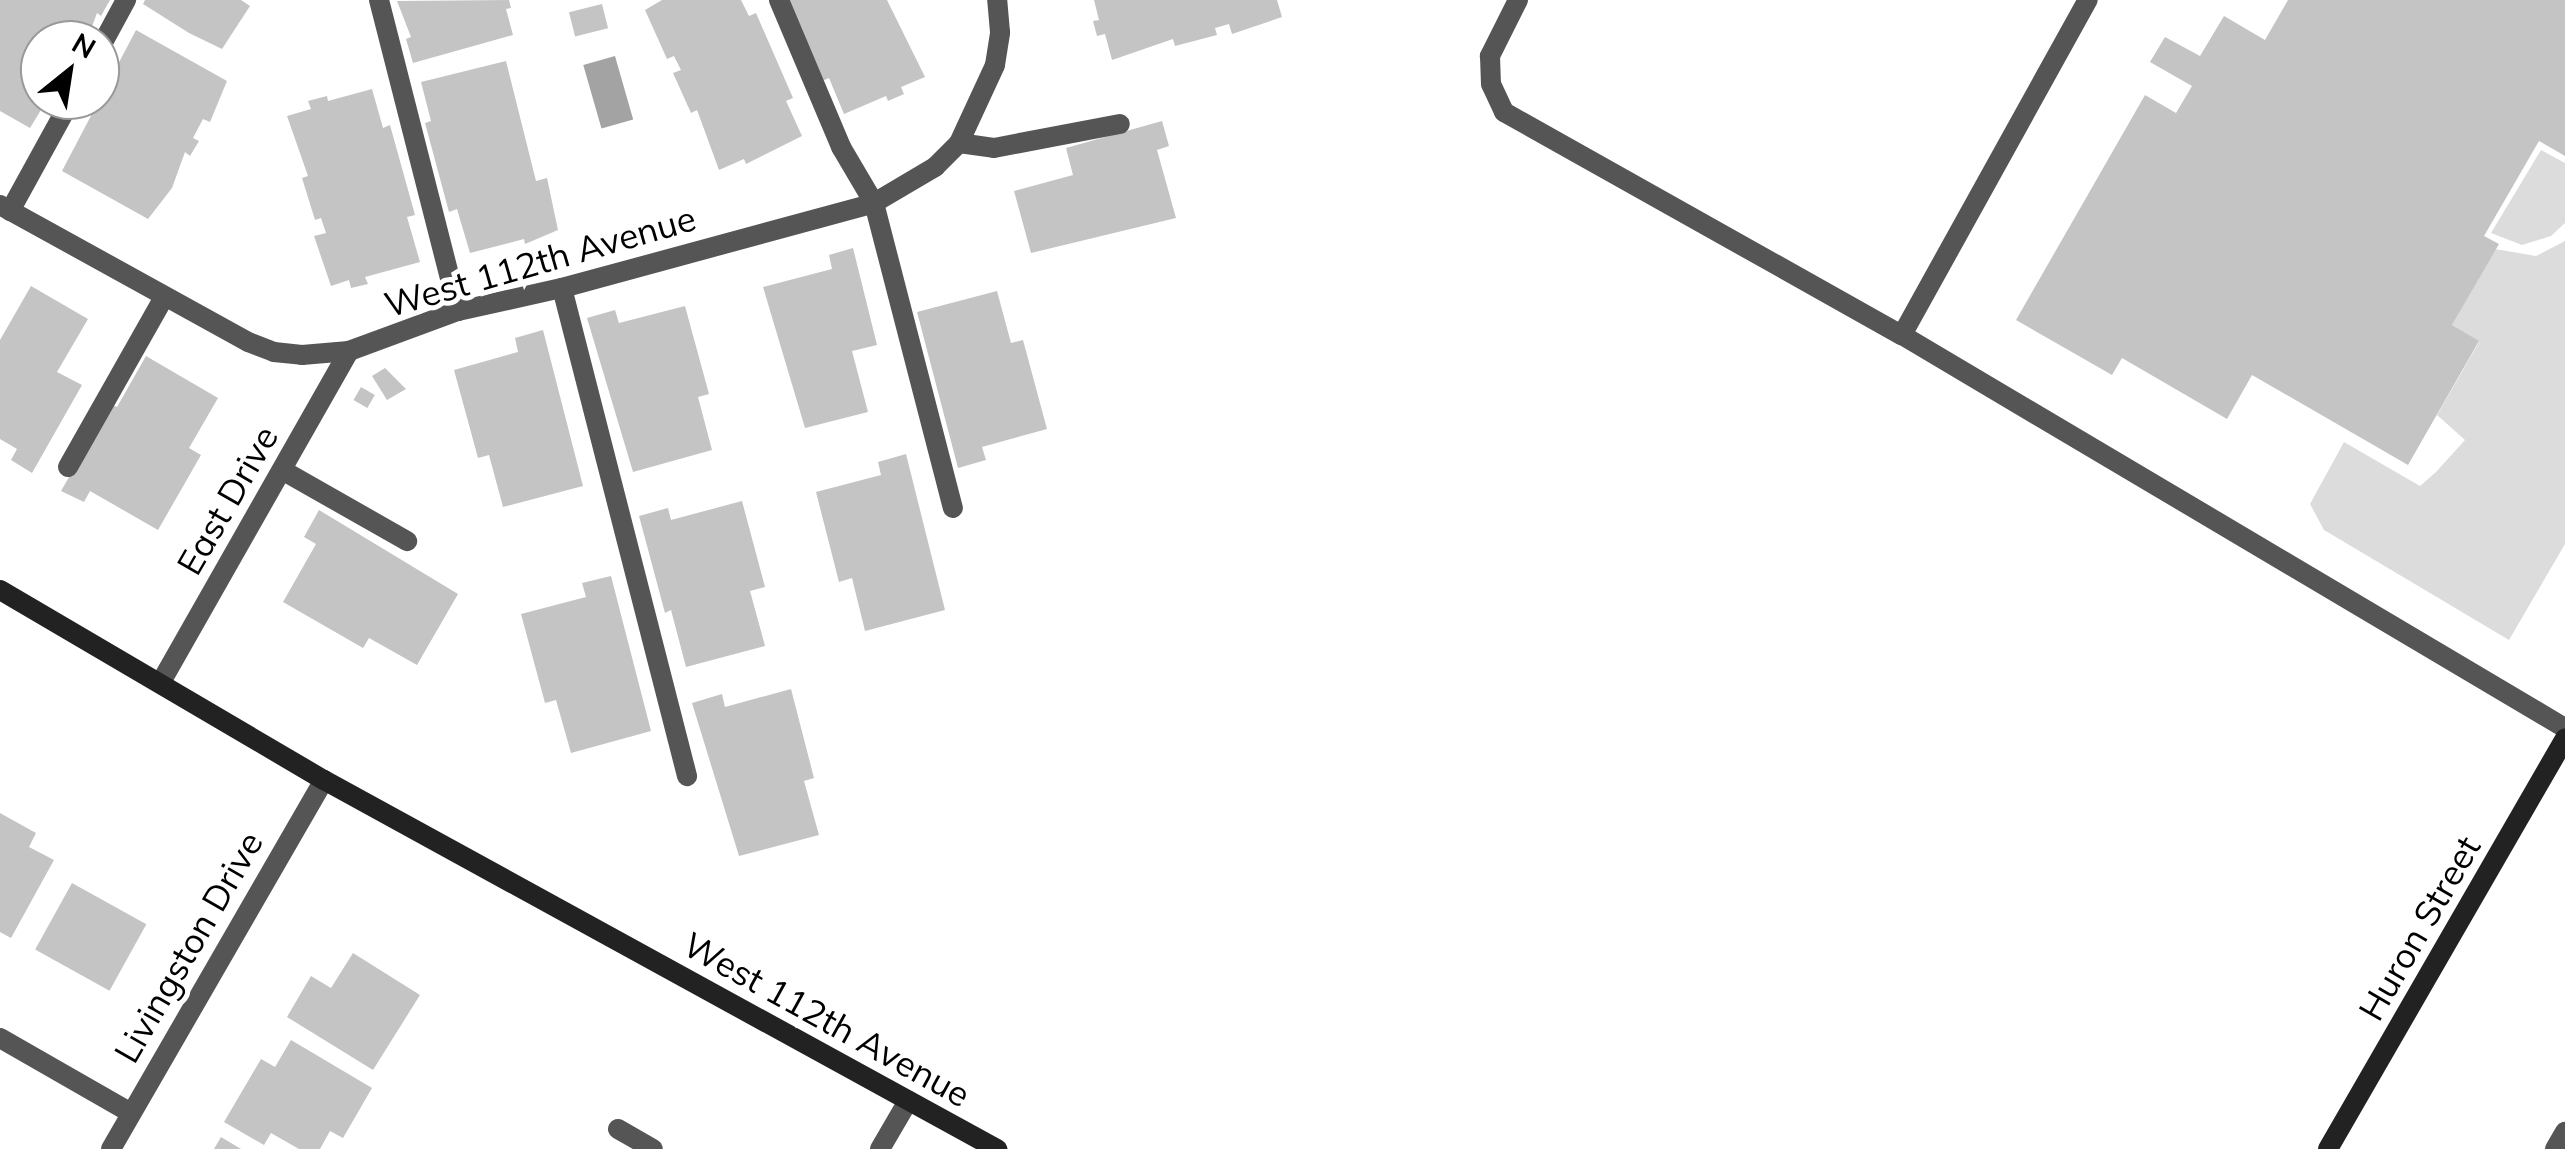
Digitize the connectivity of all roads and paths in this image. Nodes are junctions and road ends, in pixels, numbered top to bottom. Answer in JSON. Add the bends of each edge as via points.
{"nodes":[{"id":1,"x":379,"y":0,"type":"edge"},
{"id":2,"x":779,"y":0,"type":"edge"},
{"id":3,"x":996,"y":0,"type":"edge"},
{"id":4,"x":1518,"y":0,"type":"edge"},
{"id":5,"x":2088,"y":0,"type":"edge"},
{"id":6,"x":59,"y":120,"type":"edge"},
{"id":7,"x":1120,"y":124,"type":"dead end"},
{"id":8,"x":960,"y":143,"type":"junction"},
{"id":9,"x":874,"y":204,"type":"junction"},
{"id":10,"x":5,"y":208,"type":"edge"},
{"id":11,"x":562,"y":288,"type":"junction"},
{"id":12,"x":164,"y":298,"type":"junction"},
{"id":13,"x":458,"y":311,"type":"junction"},
{"id":14,"x":1902,"y":335,"type":"junction"},
{"id":15,"x":349,"y":351,"type":"junction"},
{"id":16,"x":68,"y":467,"type":"dead end"},
{"id":17,"x":282,"y":470,"type":"junction"},
{"id":18,"x":953,"y":508,"type":"dead end"},
{"id":19,"x":407,"y":541,"type":"dead end"},
{"id":20,"x":0,"y":590,"type":"edge"},
{"id":21,"x":160,"y":682,"type":"junction"},
{"id":22,"x":2565,"y":728,"type":"edge"},
{"id":23,"x":2565,"y":739,"type":"edge"},
{"id":24,"x":688,"y":776,"type":"dead end"},
{"id":25,"x":324,"y":780,"type":"junction"},
{"id":26,"x":0,"y":1038,"type":"edge"},
{"id":27,"x":908,"y":1101,"type":"junction"},
{"id":28,"x":129,"y":1112,"type":"junction"},
{"id":29,"x":618,"y":1129,"type":"dead end"},
{"id":30,"x":2565,"y":1132,"type":"edge"},
{"id":31,"x":111,"y":1149,"type":"edge"},
{"id":32,"x":653,"y":1149,"type":"edge"},
{"id":33,"x":880,"y":1149,"type":"edge"},
{"id":34,"x":997,"y":1149,"type":"edge"},
{"id":35,"x":2328,"y":1149,"type":"edge"},
{"id":36,"x":2555,"y":1149,"type":"edge"}],
"edges":[{"from":1,"to":13,"type":"street"},
{"from":2,"to":9,"type":"street","via":[[840,147]]},
{"from":3,"to":8,"type":"street","name":"West 112th Avenue","via":[[995,65]]},
{"from":4,"to":14,"type":"street","via":[[1490,56],[1491,84],[1504,112]]},
{"from":5,"to":14,"type":"street"},
{"from":6,"to":10,"type":"street"},
{"from":7,"to":8,"type":"street","via":[[994,148]]},
{"from":8,"to":9,"type":"street","name":"West 112th Avenue","via":[[935,167]]},
{"from":9,"to":11,"type":"street","name":"West 112th Avenue"},
{"from":9,"to":18,"type":"street"},
{"from":10,"to":12,"type":"street","name":"West 112th Avenue"},
{"from":11,"to":13,"type":"street","name":"West 112th Avenue"},
{"from":11,"to":24,"type":"street"},
{"from":12,"to":15,"type":"street","name":"West 112th Avenue","via":[[274,352]]},
{"from":12,"to":16,"type":"street"},
{"from":13,"to":15,"type":"street","name":"West 112th Avenue"},
{"from":14,"to":22,"type":"street"},
{"from":15,"to":17,"type":"street","name":"East Drive"},
{"from":17,"to":19,"type":"street"},
{"from":17,"to":21,"type":"street","name":"East Drive"},
{"from":20,"to":21,"type":"main road","name":"West 112th Avenue"},
{"from":21,"to":25,"type":"main road","name":"West 112th Avenue"},
{"from":23,"to":35,"type":"main road","name":"Huron Street"},
{"from":25,"to":27,"type":"main road","name":"West 112th Avenue"},
{"from":25,"to":28,"type":"street","name":"Livingston Drive"},
{"from":26,"to":28,"type":"street"},
{"from":27,"to":33,"type":"street"},
{"from":27,"to":34,"type":"main road","name":"West 112th Avenue"},
{"from":28,"to":31,"type":"street","name":"Livingston Drive"},
{"from":29,"to":32,"type":"street"},
{"from":30,"to":36,"type":"street"}]}
